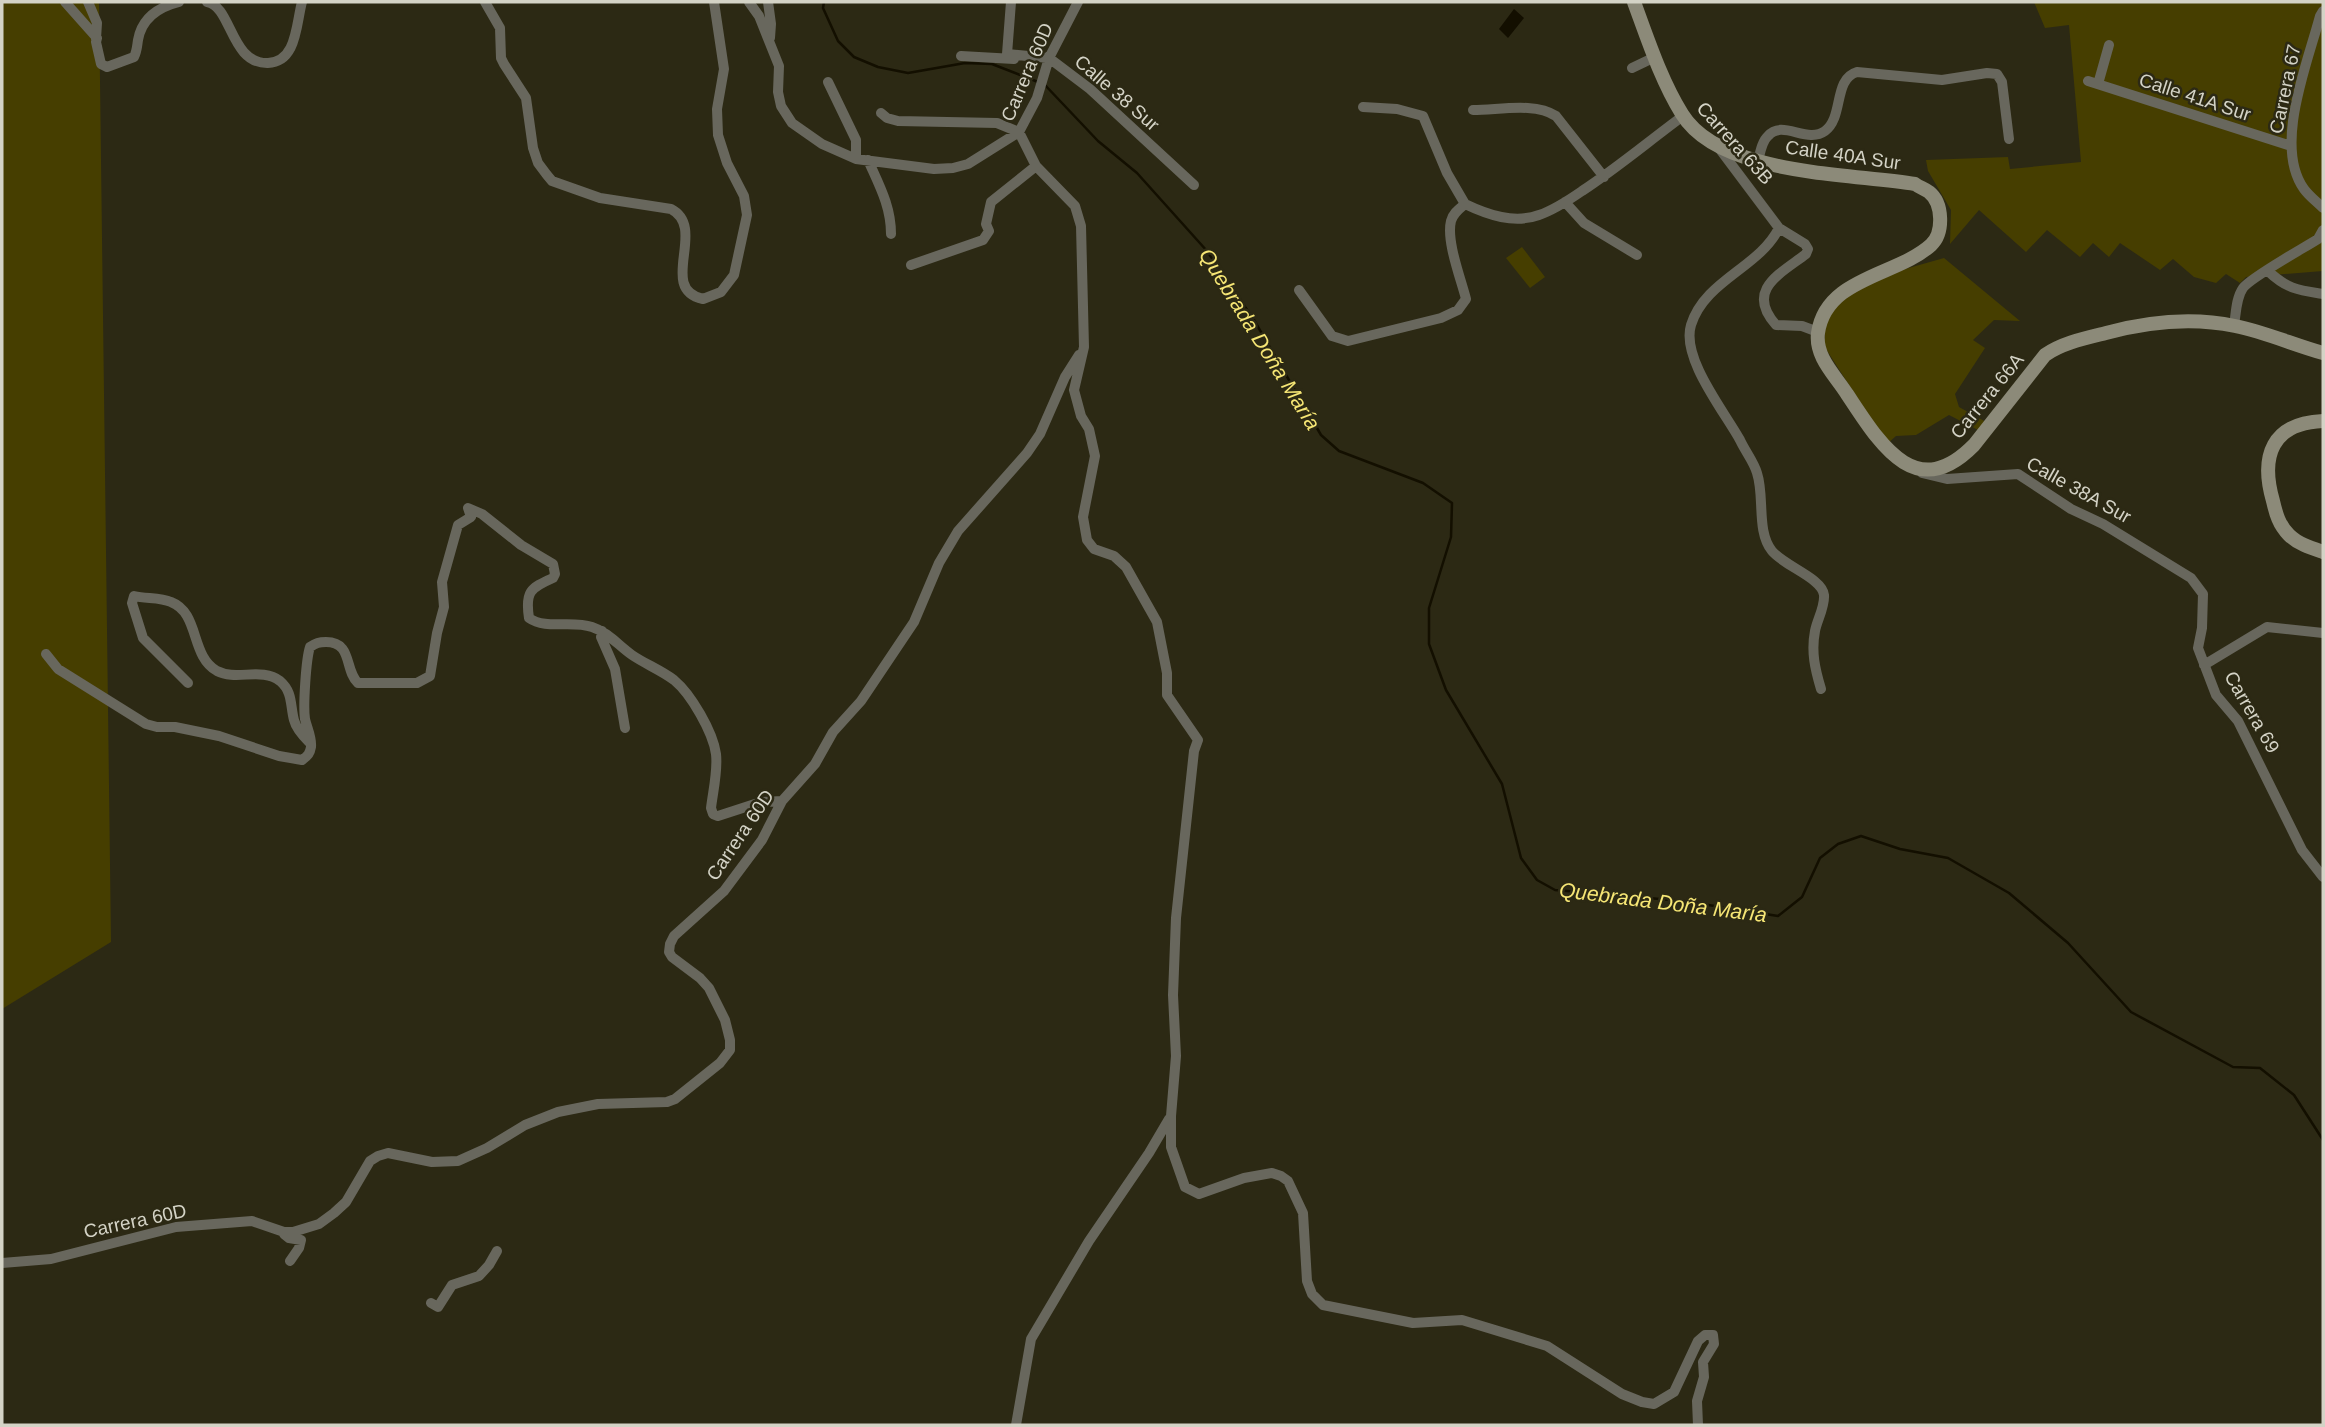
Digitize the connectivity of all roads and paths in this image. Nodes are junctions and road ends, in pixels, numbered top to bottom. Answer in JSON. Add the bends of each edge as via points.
{"nodes":[{"id":1,"x":65,"y":2,"type":"edge"},
{"id":2,"x":88,"y":2,"type":"edge"},
{"id":3,"x":179,"y":2,"type":"edge"},
{"id":4,"x":207,"y":2,"type":"edge"},
{"id":5,"x":302,"y":2,"type":"edge"},
{"id":6,"x":485,"y":2,"type":"edge"},
{"id":7,"x":714,"y":2,"type":"edge"},
{"id":8,"x":749,"y":2,"type":"edge"},
{"id":9,"x":768,"y":2,"type":"edge"},
{"id":10,"x":1011,"y":2,"type":"edge"},
{"id":11,"x":1078,"y":2,"type":"edge"},
{"id":12,"x":1634,"y":2,"type":"edge"},
{"id":13,"x":2323,"y":11,"type":"edge"},
{"id":14,"x":96,"y":37,"type":"junction"},
{"id":15,"x":769,"y":41,"type":"junction"},
{"id":16,"x":2109,"y":45,"type":"dead end"},
{"id":17,"x":961,"y":56,"type":"dead end"},
{"id":18,"x":1655,"y":57,"type":"junction"},
{"id":19,"x":1048,"y":62,"type":"junction"},
{"id":20,"x":1633,"y":68,"type":"dead end"},
{"id":21,"x":828,"y":82,"type":"dead end"},
{"id":22,"x":1363,"y":107,"type":"dead end"},
{"id":23,"x":1474,"y":110,"type":"dead end"},
{"id":24,"x":881,"y":113,"type":"dead end"},
{"id":25,"x":1683,"y":116,"type":"junction"},
{"id":26,"x":1019,"y":132,"type":"junction"},
{"id":27,"x":2009,"y":139,"type":"dead end"},
{"id":28,"x":2291,"y":146,"type":"junction"},
{"id":29,"x":1719,"y":148,"type":"junction"},
{"id":30,"x":862,"y":160,"type":"junction"},
{"id":31,"x":1758,"y":161,"type":"junction"},
{"id":32,"x":1035,"y":166,"type":"junction"},
{"id":33,"x":1604,"y":177,"type":"junction"},
{"id":34,"x":1194,"y":185,"type":"dead end"},
{"id":35,"x":1565,"y":202,"type":"junction"},
{"id":36,"x":1465,"y":204,"type":"junction"},
{"id":37,"x":2323,"y":208,"type":"edge"},
{"id":38,"x":1779,"y":228,"type":"junction"},
{"id":39,"x":2323,"y":230,"type":"edge"},
{"id":40,"x":891,"y":234,"type":"dead end"},
{"id":41,"x":1637,"y":255,"type":"dead end"},
{"id":42,"x":911,"y":265,"type":"dead end"},
{"id":43,"x":2268,"y":271,"type":"junction"},
{"id":44,"x":1299,"y":290,"type":"dead end"},
{"id":45,"x":2323,"y":294,"type":"edge"},
{"id":46,"x":2234,"y":326,"type":"junction"},
{"id":47,"x":1818,"y":332,"type":"junction"},
{"id":48,"x":1084,"y":347,"type":"junction"},
{"id":49,"x":2323,"y":353,"type":"edge"},
{"id":50,"x":2323,"y":421,"type":"edge"},
{"id":51,"x":1910,"y":467,"type":"junction"},
{"id":52,"x":2323,"y":552,"type":"edge"},
{"id":53,"x":2203,"y":594,"type":"joint"},
{"id":54,"x":602,"y":631,"type":"junction"},
{"id":55,"x":2323,"y":633,"type":"edge"},
{"id":56,"x":46,"y":654,"type":"dead end"},
{"id":57,"x":2204,"y":665,"type":"junction"},
{"id":58,"x":188,"y":683,"type":"dead end"},
{"id":59,"x":1821,"y":689,"type":"dead end"},
{"id":60,"x":625,"y":728,"type":"dead end"},
{"id":61,"x":311,"y":744,"type":"junction"},
{"id":62,"x":782,"y":801,"type":"junction"},
{"id":63,"x":2323,"y":877,"type":"edge"},
{"id":64,"x":1171,"y":1116,"type":"junction"},
{"id":65,"x":281,"y":1231,"type":"junction"},
{"id":66,"x":496,"y":1251,"type":"dead end"},
{"id":67,"x":290,"y":1261,"type":"dead end"},
{"id":68,"x":2,"y":1263,"type":"edge"},
{"id":69,"x":431,"y":1303,"type":"dead end"},
{"id":70,"x":1016,"y":1425,"type":"edge"},
{"id":71,"x":1698,"y":1425,"type":"edge"}],
"edges":[{"from":1,"to":14,"type":"street"},
{"from":2,"to":14,"type":"street","via":[[97,23]]},
{"from":3,"to":14,"type":"street","via":[[150,15],[134,57],[127,61],[107,67],[101,64]]},
{"from":4,"to":5,"type":"street","via":[[219,8],[248,57],[263,63],[278,62],[289,54]]},
{"from":6,"to":7,"type":"street","via":[[500,28],[501,58],[526,98],[533,148],[542,170],[552,181],[593,196],[679,213],[686,226],[683,284],[693,296],[703,299],[721,292],[734,275],[747,215],[744,196],[718,135],[724,69]]},
{"from":8,"to":15,"type":"street"},
{"from":9,"to":15,"type":"street"},
{"from":10,"to":19,"type":"street","name":"Calle 38 Sur","via":[[1006,53]]},
{"from":11,"to":19,"type":"street","name":"Carrera 60D"},
{"from":12,"to":18,"type":"main road","name":"Carrera 63B"},
{"from":13,"to":28,"type":"street","name":"Carrera 67","via":[[2295,109]]},
{"from":15,"to":30,"type":"street","via":[[779,66],[778,92],[792,123],[822,144]]},
{"from":16,"to":28,"type":"street","name":"Calle 41A Sur","via":[[2093,82]]},
{"from":17,"to":19,"type":"street"},
{"from":18,"to":20,"type":"street"},
{"from":18,"to":25,"type":"main road","name":"Carrera 63B"},
{"from":19,"to":26,"type":"street","name":"Carrera 60D","via":[[1037,98]]},
{"from":19,"to":34,"type":"street","name":"Calle 38 Sur","via":[[1090,89]]},
{"from":21,"to":30,"type":"street"},
{"from":22,"to":36,"type":"street","via":[[1423,116]]},
{"from":23,"to":33,"type":"street","via":[[1548,111]]},
{"from":24,"to":26,"type":"street","via":[[898,121],[997,123]]},
{"from":25,"to":29,"type":"main road","name":"Carrera 63B"},
{"from":25,"to":33,"type":"street"},
{"from":26,"to":30,"type":"street","via":[[968,164],[953,168]]},
{"from":26,"to":32,"type":"street","name":"Carrera 60D"},
{"from":27,"to":31,"type":"street","via":[[1997,74],[1942,80],[1857,72],[1845,79],[1826,131],[1815,135],[1774,131],[1766,137]]},
{"from":28,"to":37,"type":"street","name":"Carrera 67","via":[[2304,188]]},
{"from":29,"to":31,"type":"main road","name":"Calle 40A Sur"},
{"from":29,"to":38,"type":"street","name":"Carrera 63B"},
{"from":30,"to":40,"type":"street","via":[[887,202]]},
{"from":31,"to":47,"type":"main road","name":"Calle 40A Sur","via":[[1915,184],[1931,193],[1939,209],[1941,223],[1931,244],[1830,304]]},
{"from":32,"to":42,"type":"street","via":[[991,202],[989,231],[983,240]]},
{"from":32,"to":48,"type":"street","name":"Carrera 60D","via":[[1075,206],[1081,226]]},
{"from":33,"to":35,"type":"street"},
{"from":35,"to":36,"type":"street","via":[[1538,216],[1513,219],[1484,214]]},
{"from":35,"to":41,"type":"street","via":[[1584,223]]},
{"from":36,"to":44,"type":"street","via":[[1450,225],[1466,299],[1458,310],[1349,341],[1332,336]]},
{"from":38,"to":47,"type":"street","name":"Carrera 63B","via":[[1808,249],[1776,276],[1763,299],[1765,310],[1776,325]]},
{"from":38,"to":59,"type":"street","via":[[1770,243],[1703,301],[1689,329],[1690,347],[1757,473],[1770,548],[1784,564],[1816,581],[1823,591],[1813,661]]},
{"from":39,"to":43,"type":"street","via":[[2318,239]]},
{"from":43,"to":45,"type":"street","via":[[2282,284]]},
{"from":43,"to":46,"type":"street","via":[[2244,287]]},
{"from":46,"to":49,"type":"main road"},
{"from":46,"to":51,"type":"main road","name":"Carrera 66A","via":[[2161,321],[2088,337],[2052,351],[1961,458],[1934,470]]},
{"from":47,"to":51,"type":"main road","name":"Calle 38A Sur","via":[[1819,349],[1828,367],[1884,447]]},
{"from":48,"to":62,"type":"street","name":"Carrera 60D","via":[[1040,434],[958,531],[914,622],[861,701],[833,732],[815,764]]},
{"from":48,"to":64,"type":"street","name":"Carrera 60D","via":[[1074,390],[1095,456],[1083,517],[1087,540],[1126,567],[1145,600],[1157,622],[1167,695],[1198,740],[1175,918],[1176,1056]]},
{"from":50,"to":52,"type":"main road","via":[[2281,433],[2267,466],[2279,524],[2290,537]]},
{"from":51,"to":53,"type":"street","name":"Calle 38A Sur","via":[[1947,479],[2018,474],[2191,578]]},
{"from":53,"to":57,"type":"street","name":"Carrera 69","via":[[2198,648]]},
{"from":54,"to":60,"type":"street","via":[[615,669]]},
{"from":54,"to":61,"type":"street","via":[[568,622],[536,623],[529,618],[530,592],[553,578],[553,564],[468,508],[471,517],[458,525],[442,582],[444,607],[429,676],[417,683],[358,683],[341,646],[318,642],[310,647],[306,665],[304,711]]},
{"from":54,"to":62,"type":"street","via":[[674,680],[691,698],[716,751],[713,814]]},
{"from":55,"to":57,"type":"street","via":[[2267,627]]},
{"from":56,"to":61,"type":"street","via":[[64,674],[146,724],[219,736],[298,761],[309,755]]},
{"from":57,"to":63,"type":"street","name":"Carrera 69","via":[[2216,695],[2238,720],[2302,850]]},
{"from":58,"to":61,"type":"street","via":[[143,638],[134,596],[167,600],[180,607],[201,653],[217,671],[266,674],[281,682],[292,700],[294,721]]},
{"from":62,"to":65,"type":"street","name":"Carrera 60D","via":[[762,841],[724,891],[670,944],[672,957],[709,988],[725,1020],[730,1050],[720,1063],[667,1102],[598,1104],[551,1114],[458,1161],[432,1162],[388,1153],[378,1156],[334,1213],[319,1224]]},
{"from":64,"to":70,"type":"street","via":[[1031,1339]]},
{"from":64,"to":71,"type":"street","via":[[1171,1147],[1185,1187],[1199,1194],[1272,1173],[1288,1181],[1303,1213],[1307,1281],[1322,1305],[1413,1323],[1462,1320],[1547,1346],[1622,1394],[1654,1404],[1674,1392],[1698,1341],[1713,1335],[1714,1344],[1703,1363]]},
{"from":65,"to":67,"type":"street","via":[[301,1240]]},
{"from":65,"to":68,"type":"street","name":"Carrera 60D","via":[[252,1221],[176,1227],[51,1259]]},
{"from":66,"to":69,"type":"street","via":[[479,1276],[452,1285],[438,1307]]}]}
